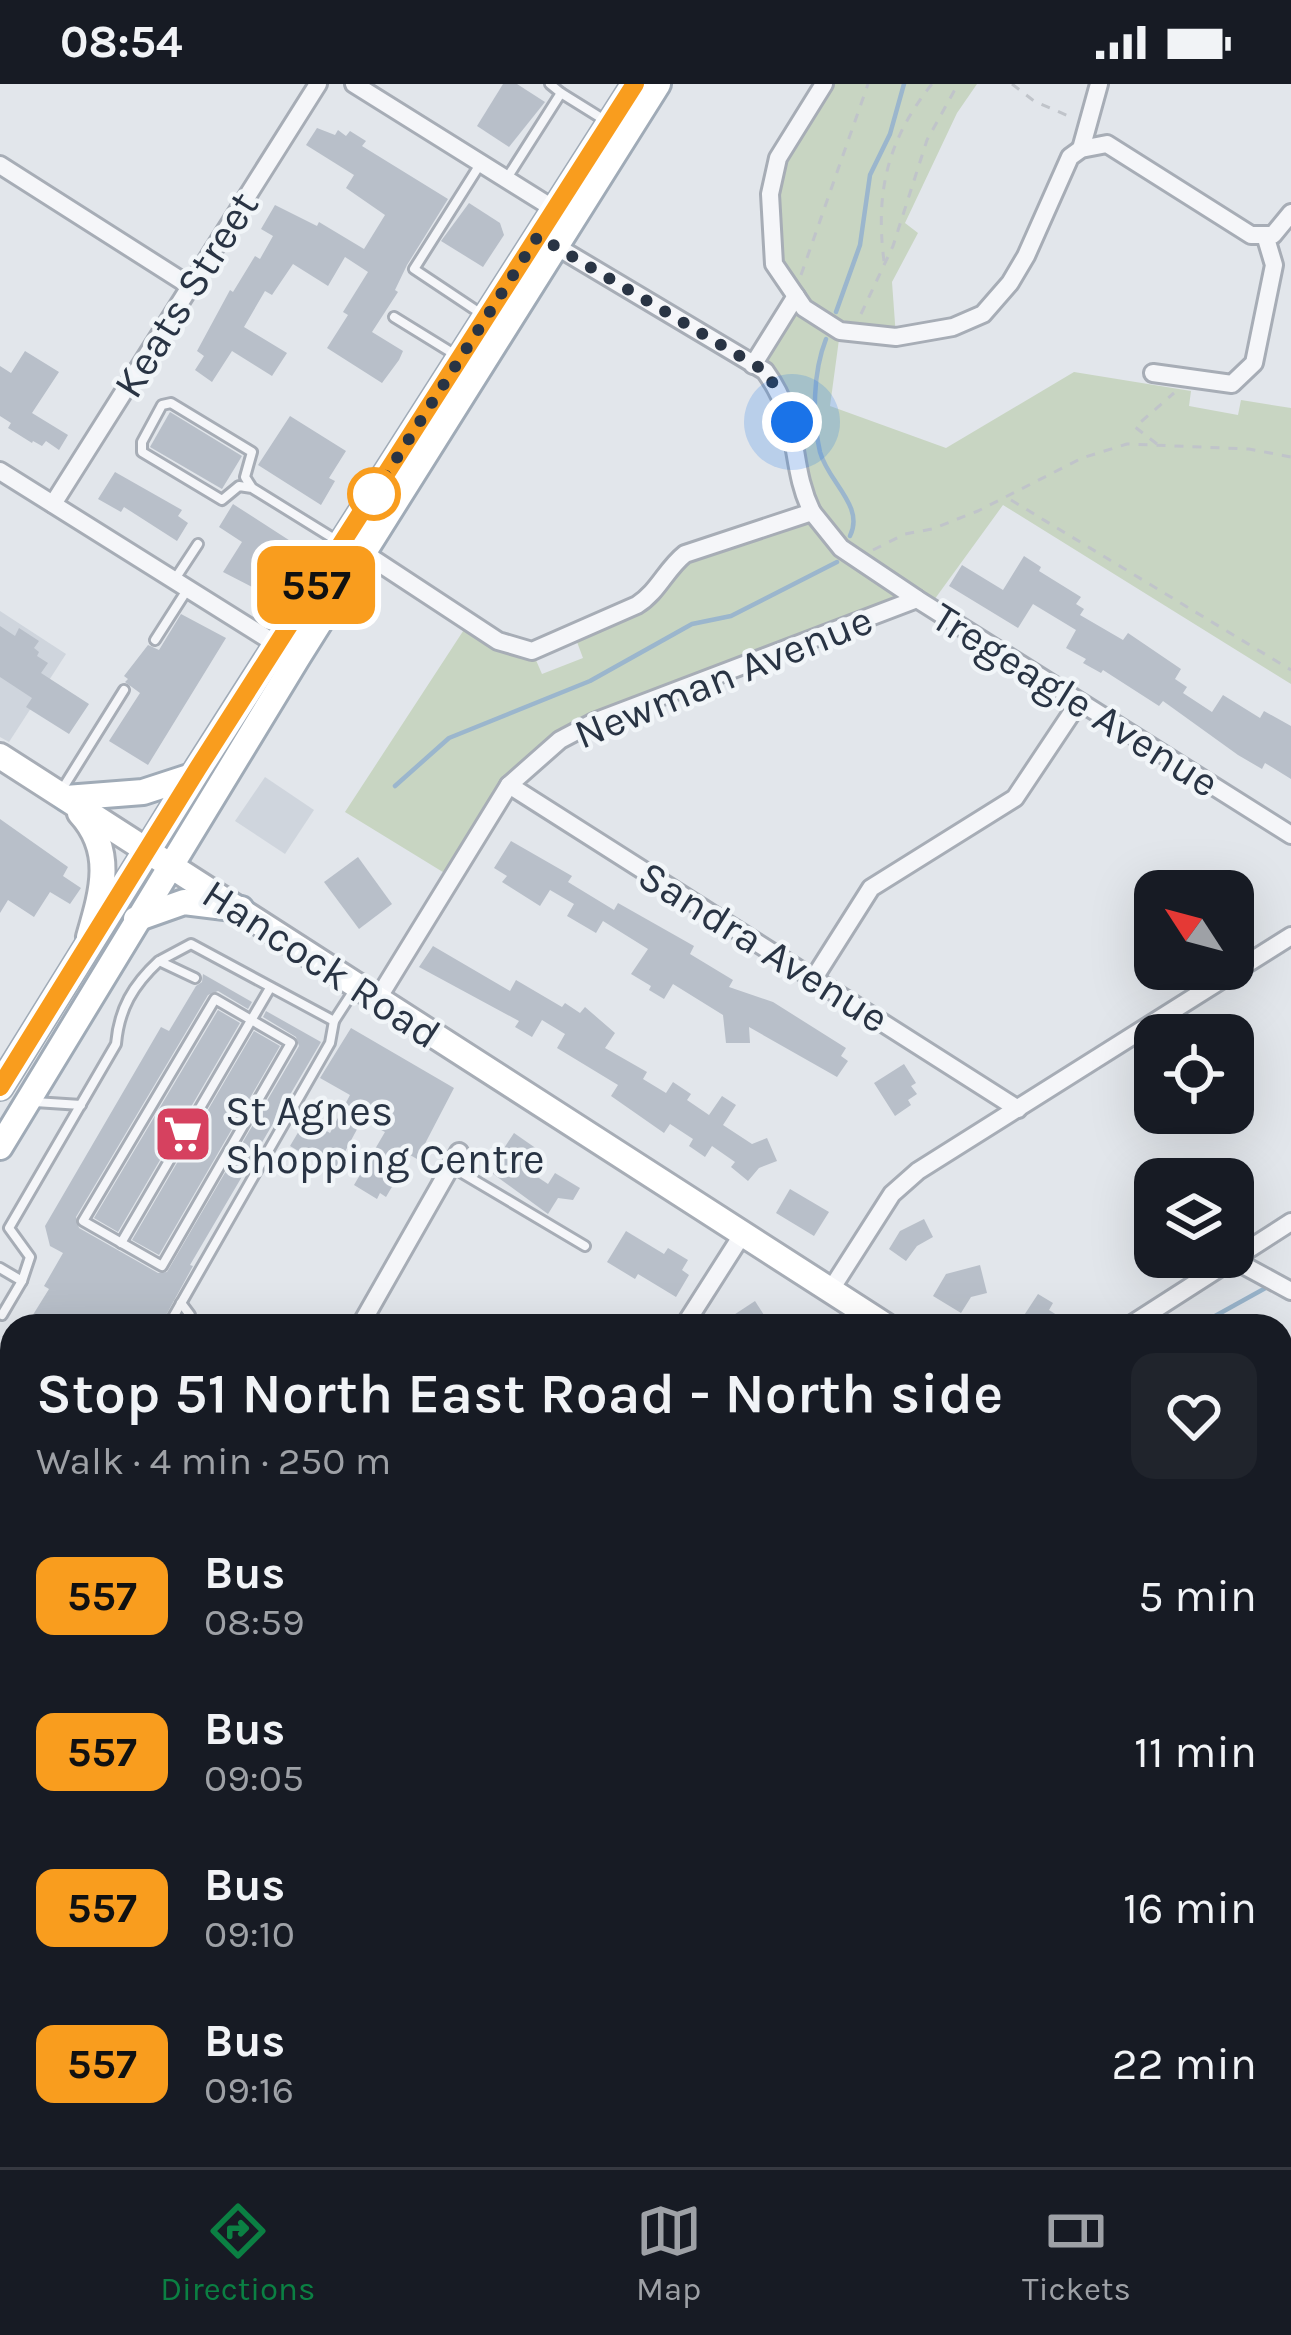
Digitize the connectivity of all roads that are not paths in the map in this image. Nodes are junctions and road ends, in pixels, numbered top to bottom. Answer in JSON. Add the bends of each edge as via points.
{"nodes":[{"id":1,"x":318,"y":84,"type":"edge"},
{"id":2,"x":550,"y":84,"type":"edge"},
{"id":3,"x":635,"y":84,"type":"edge"},
{"id":4,"x":658,"y":84,"type":"edge"},
{"id":5,"x":824,"y":84,"type":"edge"},
{"id":6,"x":1100,"y":84,"type":"edge"},
{"id":7,"x":362,"y":86,"type":"edge"},
{"id":8,"x":561,"y":93,"type":"junction"},
{"id":9,"x":610,"y":123,"type":"junction"},
{"id":10,"x":1082,"y":148,"type":"junction"},
{"id":11,"x":481,"y":163,"type":"junction"},
{"id":12,"x":0,"y":165,"type":"edge"},
{"id":13,"x":506,"y":179,"type":"junction"},
{"id":14,"x":1291,"y":213,"type":"edge"},
{"id":15,"x":563,"y":215,"type":"junction"},
{"id":16,"x":1265,"y":235,"type":"junction"},
{"id":17,"x":547,"y":241,"type":"junction"},
{"id":18,"x":190,"y":286,"type":"junction"},
{"id":19,"x":796,"y":296,"type":"junction"},
{"id":20,"x":394,"y":317,"type":"dead end"},
{"id":21,"x":486,"y":317,"type":"junction"},
{"id":22,"x":460,"y":358,"type":"junction"},
{"id":23,"x":753,"y":365,"type":"junction"},
{"id":24,"x":1153,"y":373,"type":"dead end"},
{"id":25,"x":0,"y":471,"type":"edge"},
{"id":26,"x":251,"y":488,"type":"junction"},
{"id":27,"x":53,"y":504,"type":"junction"},
{"id":28,"x":812,"y":512,"type":"junction"},
{"id":29,"x":198,"y":544,"type":"dead end"},
{"id":30,"x":350,"y":546,"type":"junction"},
{"id":31,"x":181,"y":584,"type":"junction"},
{"id":32,"x":917,"y":599,"type":"junction"},
{"id":33,"x":155,"y":640,"type":"dead end"},
{"id":34,"x":287,"y":651,"type":"junction"},
{"id":35,"x":124,"y":690,"type":"dead end"},
{"id":36,"x":1079,"y":702,"type":"junction"},
{"id":37,"x":0,"y":756,"type":"edge"},
{"id":38,"x":192,"y":776,"type":"junction"},
{"id":39,"x":509,"y":784,"type":"junction"},
{"id":40,"x":63,"y":796,"type":"junction"},
{"id":41,"x":1291,"y":835,"type":"edge"},
{"id":42,"x":147,"y":849,"type":"junction"},
{"id":43,"x":170,"y":864,"type":"junction"},
{"id":44,"x":241,"y":909,"type":"junction"},
{"id":45,"x":136,"y":920,"type":"junction"},
{"id":46,"x":1291,"y":936,"type":"edge"},
{"id":47,"x":86,"y":950,"type":"junction"},
{"id":48,"x":159,"y":961,"type":"junction"},
{"id":49,"x":195,"y":978,"type":"dead end"},
{"id":50,"x":814,"y":978,"type":"junction"},
{"id":51,"x":270,"y":988,"type":"junction"},
{"id":52,"x":366,"y":993,"type":"junction"},
{"id":53,"x":251,"y":1020,"type":"junction"},
{"id":54,"x":334,"y":1021,"type":"junction"},
{"id":55,"x":8,"y":1056,"type":"edge"},
{"id":56,"x":0,"y":1087,"type":"edge"},
{"id":57,"x":29,"y":1101,"type":"junction"},
{"id":58,"x":81,"y":1105,"type":"junction"},
{"id":59,"x":1018,"y":1109,"type":"junction"},
{"id":60,"x":0,"y":1147,"type":"edge"},
{"id":61,"x":454,"y":1159,"type":"joint"},
{"id":62,"x":1291,"y":1222,"type":"edge"},
{"id":63,"x":742,"y":1234,"type":"junction"},
{"id":64,"x":121,"y":1243,"type":"junction"},
{"id":65,"x":1254,"y":1245,"type":"edge"},
{"id":66,"x":585,"y":1246,"type":"dead end"},
{"id":67,"x":0,"y":1268,"type":"edge"},
{"id":68,"x":1254,"y":1271,"type":"edge"},
{"id":69,"x":1203,"y":1278,"type":"edge"},
{"id":70,"x":22,"y":1281,"type":"junction"},
{"id":71,"x":1288,"y":1290,"type":"edge"},
{"id":72,"x":830,"y":1291,"type":"junction"},
{"id":73,"x":181,"y":1303,"type":"junction"},
{"id":74,"x":2,"y":1314,"type":"edge"},
{"id":75,"x":174,"y":1314,"type":"edge"},
{"id":76,"x":189,"y":1314,"type":"edge"},
{"id":77,"x":367,"y":1314,"type":"edge"},
{"id":78,"x":692,"y":1314,"type":"edge"},
{"id":79,"x":867,"y":1314,"type":"edge"},
{"id":80,"x":1147,"y":1314,"type":"edge"}],
"edges":[{"from":1,"to":18,"type":"street","name":"Keats Street"},
{"from":2,"to":8,"type":"lane"},
{"from":3,"to":9,"type":"main road"},
{"from":4,"to":15,"type":"main road"},
{"from":5,"to":19,"type":"street","via":[[778,158],[770,194],[773,264]]},
{"from":6,"to":10,"type":"street"},
{"from":7,"to":11,"type":"street"},
{"from":8,"to":9,"type":"lane"},
{"from":8,"to":13,"type":"lane"},
{"from":9,"to":15,"type":"main road"},
{"from":10,"to":16,"type":"street","via":[[1107,144],[1251,235]]},
{"from":10,"to":19,"type":"street","via":[[1070,157],[1010,283],[983,314],[896,337],[847,332]]},
{"from":11,"to":13,"type":"street"},
{"from":11,"to":21,"type":"lane","via":[[414,269]]},
{"from":12,"to":18,"type":"street"},
{"from":13,"to":15,"type":"street"},
{"from":14,"to":16,"type":"street"},
{"from":15,"to":17,"type":"main road"},
{"from":16,"to":24,"type":"street","via":[[1274,265],[1254,363],[1232,384]]},
{"from":17,"to":21,"type":"main road"},
{"from":17,"to":23,"type":"street","name":"Tregeagle Avenue"},
{"from":17,"to":30,"type":"main road"},
{"from":18,"to":27,"type":"street","name":"Keats Street"},
{"from":19,"to":23,"type":"street"},
{"from":20,"to":22,"type":"lane"},
{"from":21,"to":22,"type":"main road"},
{"from":22,"to":30,"type":"main road"},
{"from":23,"to":28,"type":"street","name":"Tregeagle Avenue","via":[[785,402]]},
{"from":25,"to":27,"type":"street"},
{"from":26,"to":26,"type":"lane","via":[[239,486],[222,500],[142,452],[162,406],[171,403],[252,452],[245,477]]},
{"from":26,"to":30,"type":"lane"},
{"from":27,"to":31,"type":"street"},
{"from":28,"to":30,"type":"street","via":[[686,554],[650,597],[532,651],[498,641]]},
{"from":28,"to":32,"type":"street","name":"Tregeagle Avenue","via":[[841,548]]},
{"from":29,"to":31,"type":"lane"},
{"from":30,"to":34,"type":"main road"},
{"from":31,"to":33,"type":"lane"},
{"from":31,"to":34,"type":"street"},
{"from":32,"to":36,"type":"street","name":"Tregeagle Avenue"},
{"from":32,"to":39,"type":"street","name":"Newman Avenue","via":[[594,722]]},
{"from":34,"to":38,"type":"main road"},
{"from":34,"to":43,"type":"main road"},
{"from":35,"to":40,"type":"lane"},
{"from":36,"to":41,"type":"street","name":"Tregeagle Avenue"},
{"from":36,"to":50,"type":"street","via":[[1015,798],[871,888]]},
{"from":37,"to":40,"type":"main road","name":"Hancock Road"},
{"from":38,"to":40,"type":"main road","via":[[143,792]]},
{"from":38,"to":42,"type":"main road"},
{"from":39,"to":50,"type":"street","name":"Sandra Avenue"},
{"from":39,"to":52,"type":"street","name":"Newman Avenue"},
{"from":40,"to":42,"type":"main road","name":"Hancock Road"},
{"from":40,"to":47,"type":"main road","via":[[94,828],[103,856]]},
{"from":42,"to":43,"type":"main road","name":"Hancock Road"},
{"from":42,"to":47,"type":"main road"},
{"from":43,"to":44,"type":"main road","name":"Hancock Road"},
{"from":43,"to":45,"type":"main road"},
{"from":44,"to":45,"type":"main road","via":[[184,902]]},
{"from":44,"to":52,"type":"main road","name":"Hancock Road"},
{"from":45,"to":57,"type":"main road"},
{"from":46,"to":59,"type":"street"},
{"from":47,"to":55,"type":"main road"},
{"from":48,"to":49,"type":"lane"},
{"from":48,"to":51,"type":"lane","via":[[191,944]]},
{"from":48,"to":58,"type":"lane","via":[[118,1015],[116,1044]]},
{"from":50,"to":59,"type":"street","name":"Sandra Avenue"},
{"from":51,"to":53,"type":"lane"},
{"from":51,"to":54,"type":"lane"},
{"from":52,"to":54,"type":"lane"},
{"from":52,"to":63,"type":"main road","name":"Hancock Road"},
{"from":53,"to":64,"type":"lane"},
{"from":53,"to":64,"type":"lane","via":[[214,999],[83,1221]]},
{"from":53,"to":64,"type":"lane","via":[[291,1043],[162,1266]]},
{"from":54,"to":73,"type":"lane","via":[[330,1043]]},
{"from":55,"to":56,"type":"main road"},
{"from":57,"to":58,"type":"lane"},
{"from":57,"to":60,"type":"main road"},
{"from":58,"to":70,"type":"lane","via":[[9,1228],[30,1256]]},
{"from":59,"to":72,"type":"street","via":[[892,1194]]},
{"from":61,"to":66,"type":"lane"},
{"from":61,"to":77,"type":"street"},
{"from":62,"to":65,"type":"street"},
{"from":63,"to":72,"type":"main road","name":"Hancock Road"},
{"from":63,"to":78,"type":"street"},
{"from":67,"to":70,"type":"lane"},
{"from":68,"to":71,"type":"street"},
{"from":69,"to":80,"type":"street"},
{"from":70,"to":74,"type":"lane"},
{"from":72,"to":79,"type":"main road","name":"Hancock Road"},
{"from":73,"to":75,"type":"lane"},
{"from":73,"to":76,"type":"lane"}]}
